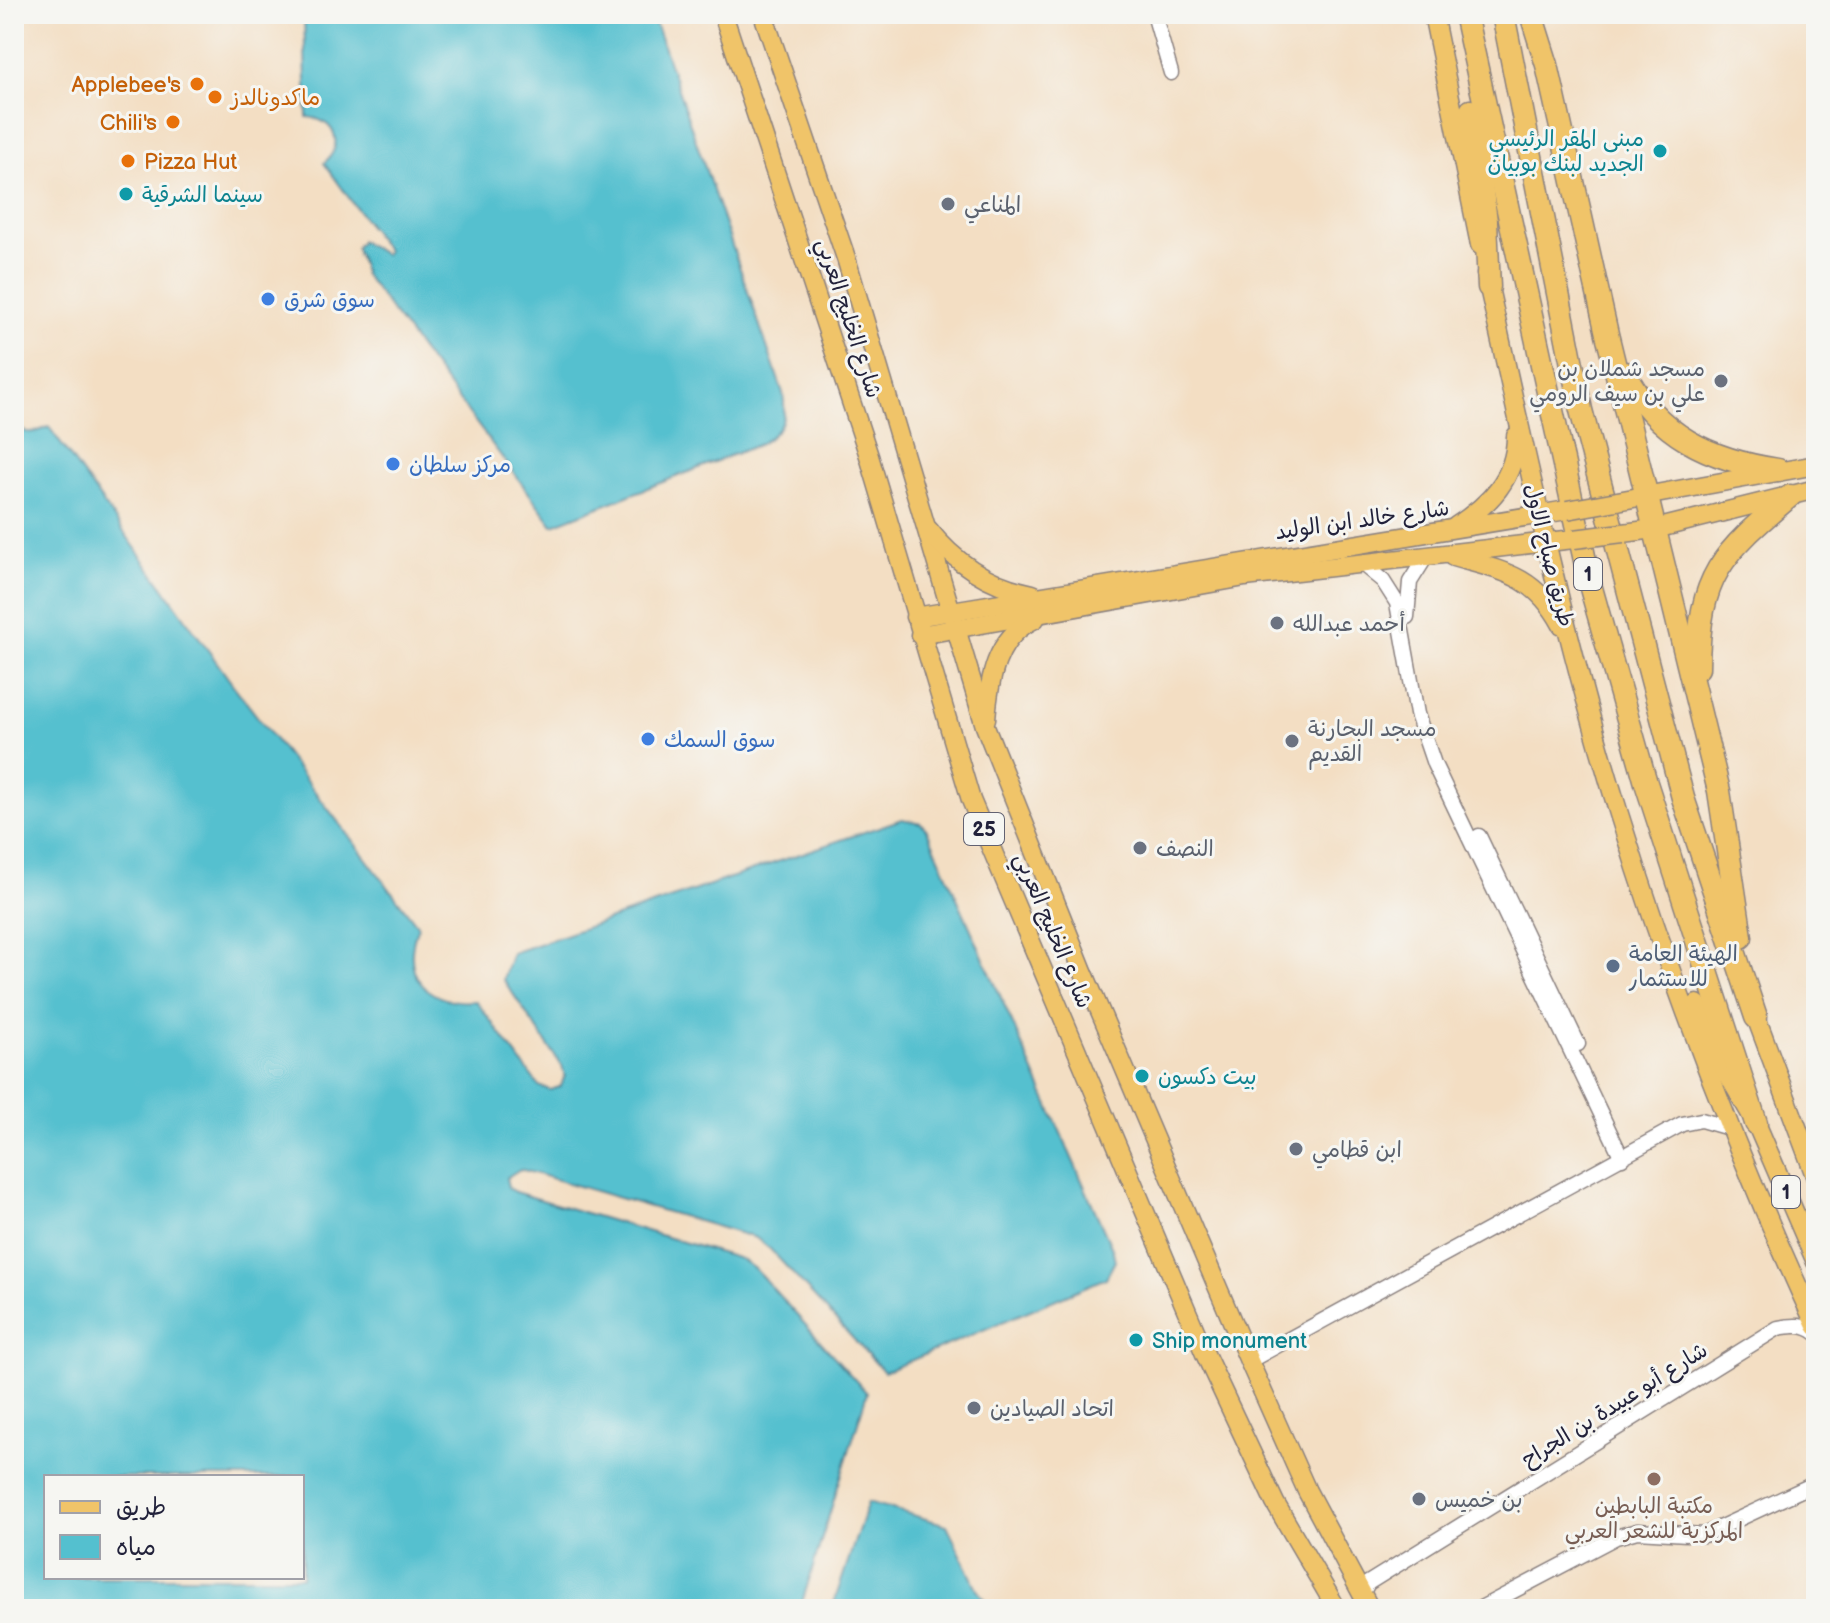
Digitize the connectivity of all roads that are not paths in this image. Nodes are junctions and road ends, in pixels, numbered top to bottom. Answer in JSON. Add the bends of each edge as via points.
{"nodes":[{"id":1,"x":723,"y":14,"type":"edge"},
{"id":2,"x":763,"y":14,"type":"edge"},
{"id":3,"x":1154,"y":14,"type":"edge"},
{"id":4,"x":1433,"y":14,"type":"edge"},
{"id":5,"x":1464,"y":14,"type":"edge"},
{"id":6,"x":1503,"y":14,"type":"edge"},
{"id":7,"x":1531,"y":14,"type":"edge"},
{"id":8,"x":1540,"y":14,"type":"edge"},
{"id":9,"x":1547,"y":65,"type":"junction"},
{"id":10,"x":1171,"y":73,"type":"dead end"},
{"id":11,"x":1489,"y":287,"type":"junction"},
{"id":12,"x":1607,"y":334,"type":"junction"},
{"id":13,"x":1517,"y":413,"type":"junction"},
{"id":14,"x":1816,"y":465,"type":"edge"},
{"id":15,"x":1778,"y":470,"type":"junction"},
{"id":16,"x":1816,"y":489,"type":"edge"},
{"id":17,"x":1647,"y":495,"type":"junction"},
{"id":18,"x":1790,"y":496,"type":"junction"},
{"id":19,"x":1540,"y":515,"type":"junction"},
{"id":20,"x":923,"y":523,"type":"junction"},
{"id":21,"x":1655,"y":529,"type":"junction"},
{"id":22,"x":1446,"y":532,"type":"junction"},
{"id":23,"x":1547,"y":542,"type":"junction"},
{"id":24,"x":1435,"y":554,"type":"junction"},
{"id":25,"x":1361,"y":563,"type":"junction"},
{"id":26,"x":1046,"y":604,"type":"junction"},
{"id":27,"x":1403,"y":610,"type":"junction"},
{"id":28,"x":915,"y":617,"type":"junction"},
{"id":29,"x":951,"y":620,"type":"junction"},
{"id":30,"x":920,"y":635,"type":"junction"},
{"id":31,"x":1571,"y":640,"type":"junction"},
{"id":32,"x":1698,"y":702,"type":"junction"},
{"id":33,"x":985,"y":726,"type":"junction"},
{"id":34,"x":1619,"y":813,"type":"junction"},
{"id":35,"x":1749,"y":994,"type":"junction"},
{"id":36,"x":1756,"y":1017,"type":"joint"},
{"id":37,"x":1756,"y":1123,"type":"junction"},
{"id":38,"x":1729,"y":1128,"type":"junction"},
{"id":39,"x":1626,"y":1156,"type":"junction"},
{"id":40,"x":1816,"y":1178,"type":"edge"},
{"id":41,"x":1816,"y":1262,"type":"edge"},
{"id":42,"x":1816,"y":1326,"type":"edge"},
{"id":43,"x":1816,"y":1333,"type":"edge"},
{"id":44,"x":1249,"y":1361,"type":"junction"},
{"id":45,"x":1816,"y":1483,"type":"edge"},
{"id":46,"x":1366,"y":1602,"type":"edge"},
{"id":47,"x":1337,"y":1609,"type":"edge"},
{"id":48,"x":1479,"y":1609,"type":"edge"}],
"edges":[{"from":1,"to":28,"type":"main road","name":"شارع الخليج العربي","number":"25","via":[[869,456]]},
{"from":2,"to":20,"type":"main road","name":"شارع الخليج العربي","number":"25","via":[[846,258]]},
{"from":3,"to":10,"type":"street"},
{"from":4,"to":11,"type":"main road","name":"طريق صباح الاول"},
{"from":5,"to":11,"type":"highway"},
{"from":5,"to":37,"type":"highway","name":"طريق صباح الاول","number":"1","via":[[1591,588],[1646,783]]},
{"from":6,"to":35,"type":"highway","number":"1","via":[[1581,410],[1683,798]]},
{"from":7,"to":9,"type":"highway"},
{"from":8,"to":9,"type":"main road"},
{"from":9,"to":12,"type":"highway"},
{"from":11,"to":13,"type":"main road","name":"طريق صباح الاول"},
{"from":12,"to":15,"type":"highway","via":[[1639,399],[1665,426],[1712,456]]},
{"from":12,"to":17,"type":"highway"},
{"from":13,"to":19,"type":"main road","name":"طريق صباح الاول"},
{"from":13,"to":22,"type":"main road","via":[[1516,452],[1503,485],[1478,512]]},
{"from":14,"to":15,"type":"main road","name":"شارع خالد ابن الوليد"},
{"from":15,"to":17,"type":"main road","name":"شارع خالد ابن الوليد"},
{"from":16,"to":18,"type":"main road","name":"شارع خالد ابن الوليد"},
{"from":17,"to":19,"type":"main road","name":"شارع خالد ابن الوليد","bridge":true},
{"from":17,"to":21,"type":"highway"},
{"from":18,"to":21,"type":"main road","name":"شارع خالد ابن الوليد"},
{"from":18,"to":32,"type":"highway","via":[[1731,548],[1712,577],[1700,627]]},
{"from":19,"to":22,"type":"main road","name":"شارع خالد ابن الوليد"},
{"from":19,"to":23,"type":"main road","name":"طريق صباح الاول"},
{"from":20,"to":26,"type":"main road","via":[[949,552],[982,576]]},
{"from":20,"to":29,"type":"main road","name":"شارع الخليج العربي","number":"25"},
{"from":21,"to":23,"type":"main road","name":"شارع خالد ابن الوليد","bridge":true},
{"from":21,"to":32,"type":"highway"},
{"from":22,"to":26,"type":"main road","name":"شارع خالد ابن الوليد"},
{"from":23,"to":24,"type":"main road","name":"شارع خالد ابن الوليد"},
{"from":23,"to":31,"type":"main road","name":"طريق صباح الاول"},
{"from":24,"to":25,"type":"main road","name":"شارع خالد ابن الوليد"},
{"from":24,"to":27,"type":"street","via":[[1410,582]]},
{"from":24,"to":31,"type":"main road","via":[[1509,572],[1535,588]]},
{"from":25,"to":26,"type":"main road","name":"شارع خالد ابن الوليد"},
{"from":25,"to":27,"type":"street","via":[[1383,581]]},
{"from":26,"to":29,"type":"main road","name":"شارع خالد ابن الوليد"},
{"from":26,"to":33,"type":"main road","via":[[1001,652],[989,684]]},
{"from":27,"to":39,"type":"street","via":[[1417,714],[1434,764]]},
{"from":28,"to":29,"type":"main road","name":"شارع خالد ابن الوليد"},
{"from":28,"to":30,"type":"main road","name":"شارع الخليج العربي","number":"25"},
{"from":29,"to":30,"type":"main road","name":"شارع خالد ابن الوليد"},
{"from":29,"to":33,"type":"main road","name":"شارع الخليج العربي","number":"25"},
{"from":30,"to":47,"type":"main road","name":"شارع الخليج العربي","number":"25","via":[[971,800],[1205,1354],[1275,1503]]},
{"from":31,"to":34,"type":"main road","name":"طريق صباح الاول"},
{"from":32,"to":35,"type":"highway","via":[[1719,791]]},
{"from":33,"to":44,"type":"main road","name":"شارع الخليج العربي","number":"25"},
{"from":34,"to":37,"type":"main road","via":[[1721,1063]]},
{"from":34,"to":38,"type":"main road","name":"طريق صباح الاول"},
{"from":35,"to":36,"type":"highway","number":"1"},
{"from":36,"to":40,"type":"main road","number":"1"},
{"from":37,"to":41,"type":"main road","number":"1"},
{"from":38,"to":39,"type":"street","via":[[1691,1121]]},
{"from":38,"to":42,"type":"main road","name":"طريق صباح الاول"},
{"from":39,"to":44,"type":"street"},
{"from":43,"to":46,"type":"street","name":"شارع أبو عبيدة بن الجراح","via":[[1809,1327],[1778,1328],[1368,1583]]},
{"from":44,"to":46,"type":"main road","name":"شارع الخليج العربي","number":"25","via":[[1307,1491]]},
{"from":45,"to":48,"type":"street","via":[[1704,1535],[1637,1531],[1616,1537]]}]}
